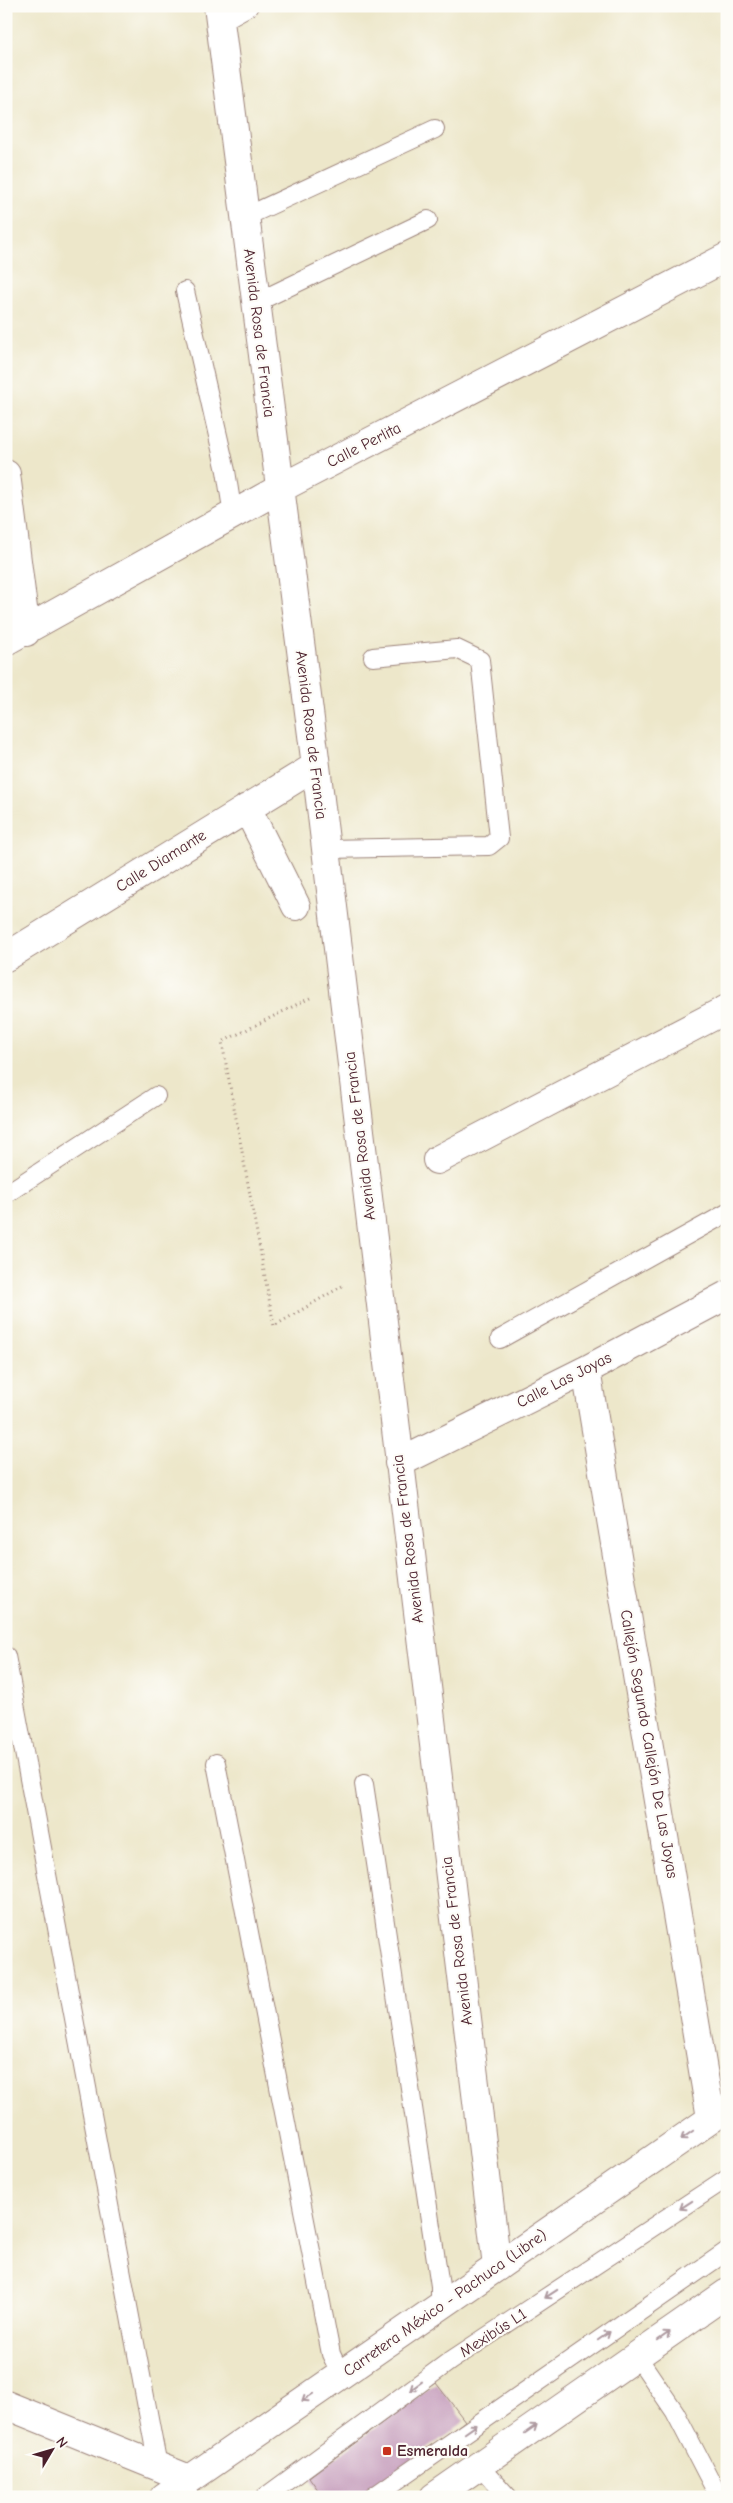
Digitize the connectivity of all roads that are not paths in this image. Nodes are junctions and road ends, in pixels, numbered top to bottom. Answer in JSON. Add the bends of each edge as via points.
{"nodes":[{"id":1,"x":249,"y":6,"type":"edge"},
{"id":2,"x":219,"y":14,"type":"edge"},
{"id":3,"x":435,"y":129,"type":"dead end"},
{"id":4,"x":245,"y":217,"type":"junction"},
{"id":5,"x":428,"y":220,"type":"dead end"},
{"id":6,"x":727,"y":257,"type":"edge"},
{"id":7,"x":185,"y":291,"type":"dead end"},
{"id":8,"x":255,"y":303,"type":"junction"},
{"id":9,"x":6,"y":474,"type":"edge"},
{"id":10,"x":279,"y":489,"type":"junction"},
{"id":11,"x":233,"y":515,"type":"junction"},
{"id":12,"x":16,"y":636,"type":"edge"},
{"id":13,"x":373,"y":658,"type":"dead end"},
{"id":14,"x":316,"y":766,"type":"junction"},
{"id":15,"x":247,"y":808,"type":"junction"},
{"id":16,"x":326,"y":849,"type":"junction"},
{"id":17,"x":296,"y":906,"type":"dead end"},
{"id":18,"x":6,"y":957,"type":"edge"},
{"id":19,"x":727,"y":1009,"type":"edge"},
{"id":20,"x":156,"y":1096,"type":"dead end"},
{"id":21,"x":437,"y":1160,"type":"dead end"},
{"id":22,"x":6,"y":1194,"type":"edge"},
{"id":23,"x":727,"y":1214,"type":"edge"},
{"id":24,"x":727,"y":1295,"type":"edge"},
{"id":25,"x":500,"y":1340,"type":"dead end"},
{"id":26,"x":586,"y":1370,"type":"junction"},
{"id":27,"x":399,"y":1463,"type":"junction"},
{"id":28,"x":6,"y":1656,"type":"edge"},
{"id":29,"x":216,"y":1763,"type":"dead end"},
{"id":30,"x":364,"y":1784,"type":"dead end"},
{"id":31,"x":719,"y":2113,"type":"edge"},
{"id":32,"x":727,"y":2178,"type":"edge"},
{"id":33,"x":727,"y":2251,"type":"edge"},
{"id":34,"x":497,"y":2268,"type":"junction"},
{"id":35,"x":727,"y":2293,"type":"edge"},
{"id":36,"x":440,"y":2307,"type":"junction"},
{"id":37,"x":637,"y":2356,"type":"junction"},
{"id":38,"x":341,"y":2375,"type":"junction"},
{"id":39,"x":6,"y":2405,"type":"edge"},
{"id":40,"x":479,"y":2465,"type":"junction"},
{"id":41,"x":158,"y":2466,"type":"junction"},
{"id":42,"x":189,"y":2478,"type":"junction"},
{"id":43,"x":164,"y":2497,"type":"edge"},
{"id":44,"x":265,"y":2497,"type":"edge"},
{"id":45,"x":373,"y":2497,"type":"edge"},
{"id":46,"x":434,"y":2497,"type":"edge"},
{"id":47,"x":508,"y":2497,"type":"edge"},
{"id":48,"x":719,"y":2497,"type":"edge"}],
"edges":[{"from":1,"to":2,"type":"lane"},
{"from":2,"to":4,"type":"street","name":"Avenida Rosa de Francia"},
{"from":3,"to":4,"type":"lane"},
{"from":4,"to":8,"type":"street","name":"Avenida Rosa de Francia"},
{"from":5,"to":8,"type":"lane"},
{"from":6,"to":10,"type":"street","name":"Calle Perlita"},
{"from":7,"to":11,"type":"lane"},
{"from":8,"to":10,"type":"street","name":"Avenida Rosa de Francia"},
{"from":9,"to":12,"type":"street"},
{"from":10,"to":11,"type":"street","name":"Calle Perlita"},
{"from":10,"to":14,"type":"street","name":"Avenida Rosa de Francia"},
{"from":11,"to":12,"type":"street","name":"Calle Perlita"},
{"from":13,"to":16,"type":"lane","via":[[457,649],[480,660],[499,838],[489,846]]},
{"from":14,"to":15,"type":"street","name":"Calle Diamante"},
{"from":14,"to":16,"type":"street","name":"Avenida Rosa de Francia"},
{"from":15,"to":17,"type":"street"},
{"from":15,"to":18,"type":"street","name":"Calle Diamante"},
{"from":16,"to":27,"type":"street","name":"Avenida Rosa de Francia"},
{"from":19,"to":21,"type":"street"},
{"from":20,"to":22,"type":"lane"},
{"from":23,"to":25,"type":"lane"},
{"from":24,"to":26,"type":"street","name":"Calle Las Joyas"},
{"from":26,"to":27,"type":"street","name":"Calle Las Joyas"},
{"from":26,"to":31,"type":"street","name":"Callejón Segundo Callejón De Las Joyas"},
{"from":27,"to":34,"type":"street","name":"Avenida Rosa de Francia"},
{"from":28,"to":41,"type":"lane"},
{"from":29,"to":38,"type":"lane","via":[[331,2354]]},
{"from":30,"to":36,"type":"lane","via":[[440,2286]]},
{"from":31,"to":34,"type":"street","name":"Carretera México - Pachuca (Libre)","one_way":true},
{"from":32,"to":44,"type":"lane","name":"Mexibús L1","one_way":true,"via":[[450,2361]]},
{"from":45,"to":33,"type":"lane","one_way":true},
{"from":34,"to":36,"type":"street","name":"Carretera México - Pachuca (Libre)"},
{"from":37,"to":35,"type":"street","one_way":true},
{"from":36,"to":38,"type":"street","name":"Carretera México - Pachuca (Libre)"},
{"from":40,"to":37,"type":"street","one_way":true},
{"from":37,"to":48,"type":"lane","via":[[675,2412]]},
{"from":38,"to":42,"type":"street","name":"Carretera México - Pachuca (Libre)","one_way":true},
{"from":39,"to":41,"type":"street"},
{"from":40,"to":46,"type":"street"},
{"from":40,"to":47,"type":"lane"},
{"from":41,"to":42,"type":"street"},
{"from":42,"to":43,"type":"street","name":"Carretera México - Pachuca (Libre)"}]}
